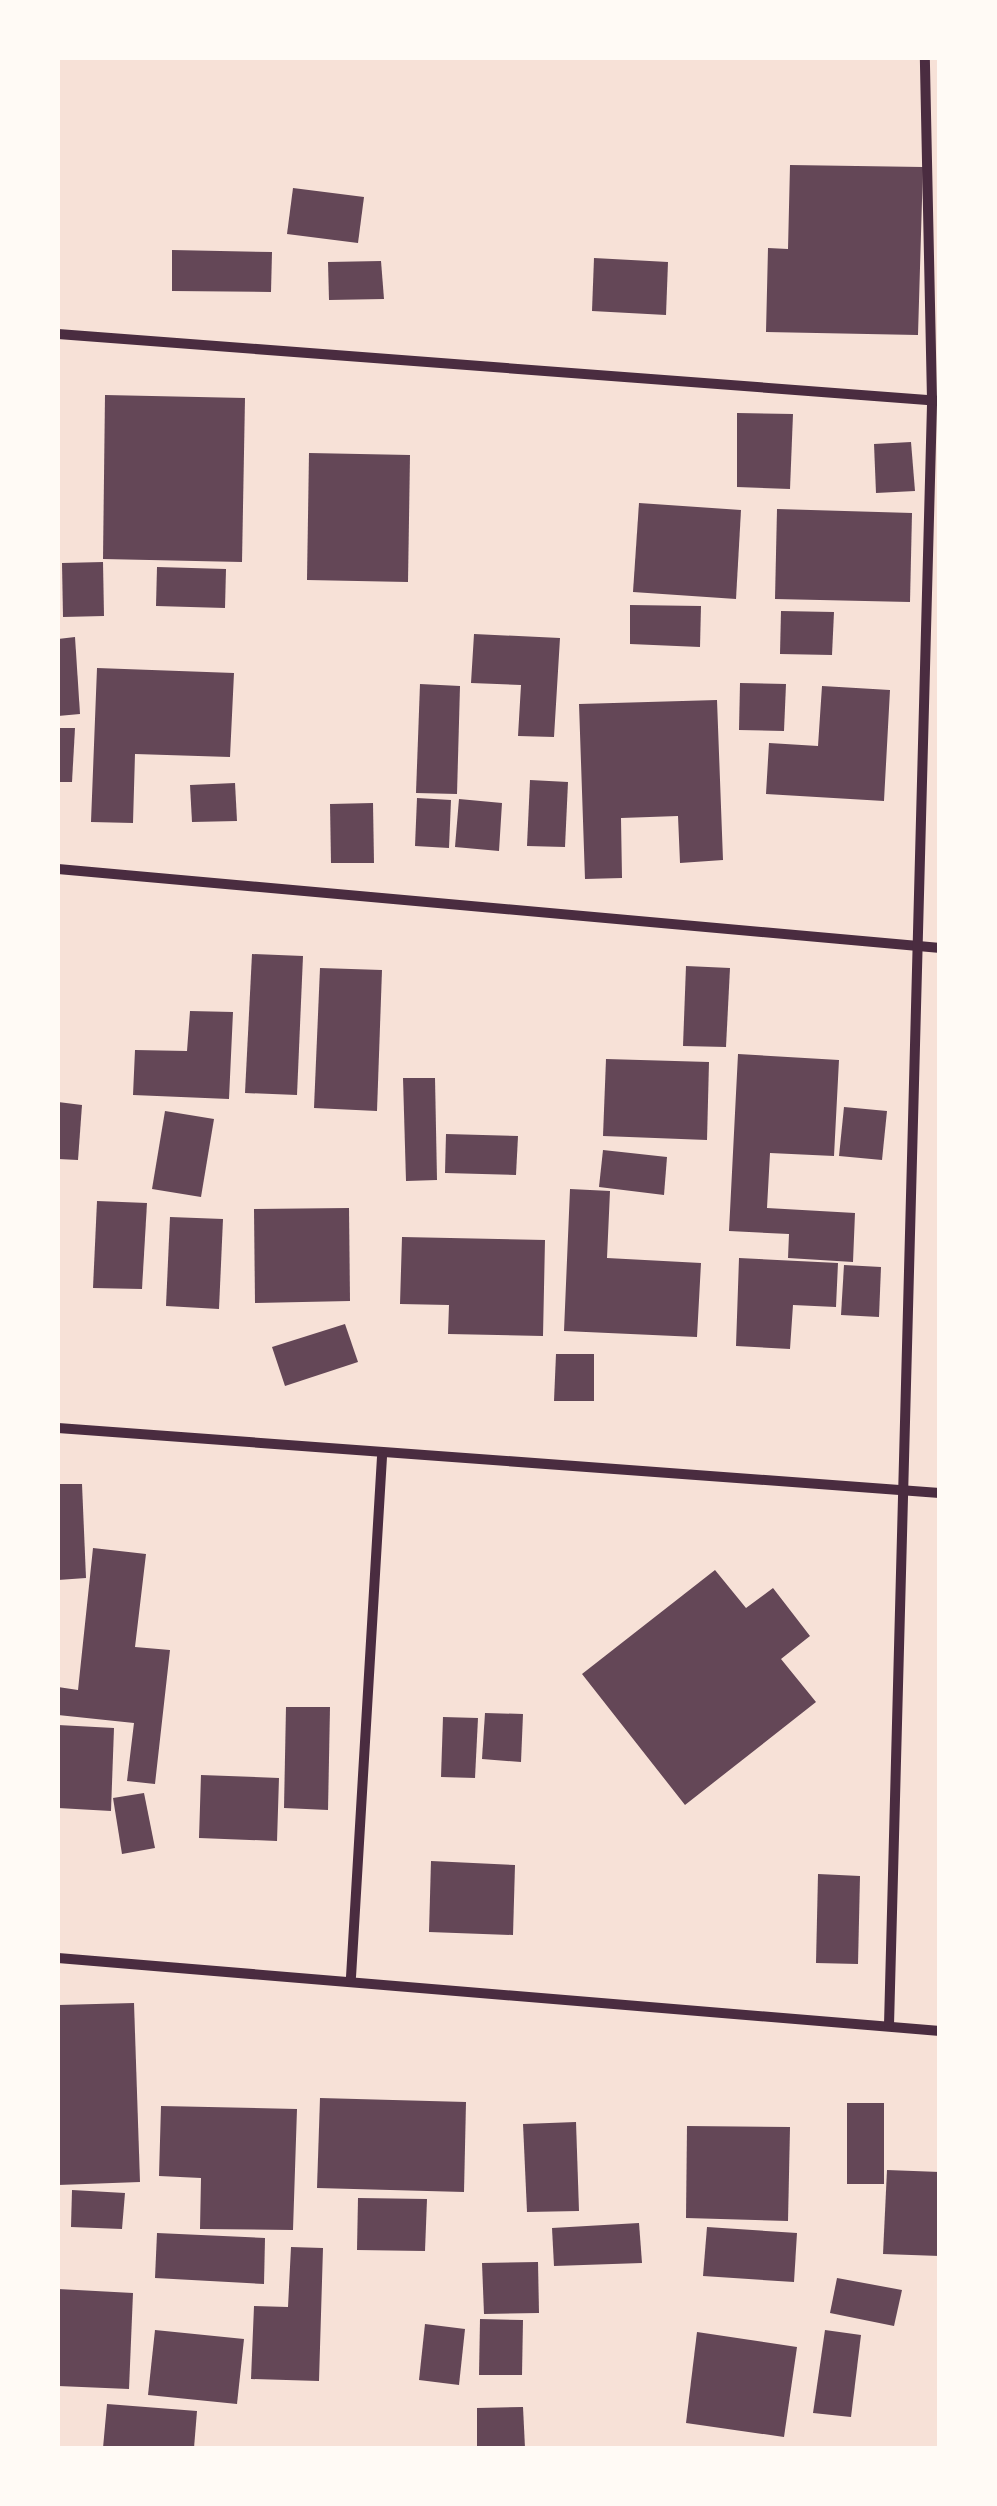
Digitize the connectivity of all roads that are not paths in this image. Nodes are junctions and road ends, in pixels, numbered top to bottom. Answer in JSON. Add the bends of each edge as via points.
{"nodes":[{"id":1,"x":925,"y":58,"type":"edge"},
{"id":2,"x":58,"y":334,"type":"edge"},
{"id":3,"x":936,"y":400,"type":"edge"},
{"id":4,"x":58,"y":870,"type":"edge"},
{"id":5,"x":918,"y":946,"type":"junction"},
{"id":6,"x":940,"y":948,"type":"edge"},
{"id":7,"x":58,"y":1428,"type":"edge"},
{"id":8,"x":382,"y":1457,"type":"junction"},
{"id":9,"x":909,"y":1491,"type":"junction"},
{"id":10,"x":940,"y":1494,"type":"edge"},
{"id":11,"x":58,"y":1958,"type":"edge"},
{"id":12,"x":351,"y":1978,"type":"junction"},
{"id":13,"x":889,"y":2025,"type":"junction"},
{"id":14,"x":940,"y":2031,"type":"edge"}],
"edges":[{"from":1,"to":3,"type":"street"},
{"from":2,"to":3,"type":"street"},
{"from":3,"to":5,"type":"street"},
{"from":4,"to":5,"type":"street"},
{"from":5,"to":6,"type":"street"},
{"from":5,"to":9,"type":"street"},
{"from":7,"to":8,"type":"street"},
{"from":8,"to":9,"type":"street"},
{"from":8,"to":12,"type":"street"},
{"from":9,"to":10,"type":"street"},
{"from":9,"to":13,"type":"street"},
{"from":11,"to":12,"type":"street"},
{"from":12,"to":13,"type":"street"},
{"from":13,"to":14,"type":"street"}]}
